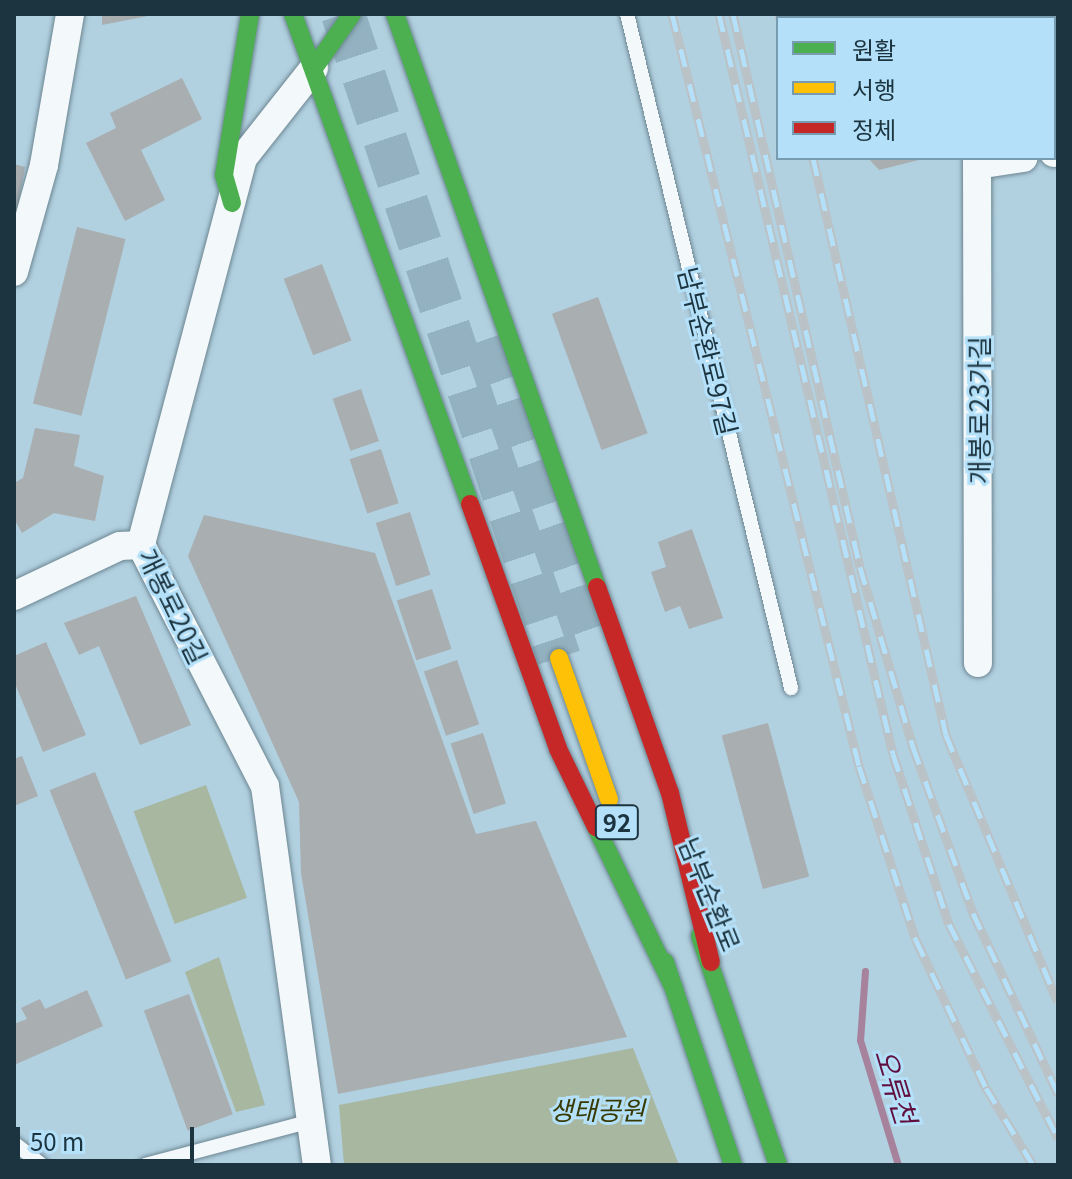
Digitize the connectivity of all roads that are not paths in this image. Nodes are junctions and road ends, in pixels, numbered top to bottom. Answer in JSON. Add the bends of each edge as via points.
{"nodes":[{"id":1,"x":70,"y":14,"type":"edge"},
{"id":2,"x":250,"y":14,"type":"edge"},
{"id":3,"x":293,"y":14,"type":"edge"},
{"id":4,"x":352,"y":14,"type":"edge"},
{"id":5,"x":395,"y":14,"type":"edge"},
{"id":6,"x":627,"y":14,"type":"edge"},
{"id":7,"x":314,"y":68,"type":"junction"},
{"id":8,"x":1000,"y":160,"type":"edge"},
{"id":9,"x":977,"y":162,"type":"edge"},
{"id":10,"x":232,"y":203,"type":"junction"},
{"id":11,"x":14,"y":272,"type":"edge"},
{"id":12,"x":141,"y":545,"type":"junction"},
{"id":13,"x":14,"y":596,"type":"edge"},
{"id":14,"x":559,"y":658,"type":"tunnel mouth"},
{"id":15,"x":978,"y":663,"type":"dead end"},
{"id":16,"x":791,"y":688,"type":"dead end"},
{"id":17,"x":654,"y":823,"type":"dead end"},
{"id":18,"x":711,"y":962,"type":"junction"},
{"id":19,"x":674,"y":988,"type":"junction"},
{"id":20,"x":311,"y":1121,"type":"junction"},
{"id":21,"x":14,"y":1143,"type":"edge"},
{"id":22,"x":42,"y":1165,"type":"edge"},
{"id":23,"x":145,"y":1165,"type":"edge"},
{"id":24,"x":317,"y":1165,"type":"edge"},
{"id":25,"x":733,"y":1165,"type":"edge"},
{"id":26,"x":778,"y":1165,"type":"edge"}],
"edges":[{"from":1,"to":11,"type":"street","via":[[44,165]]},
{"from":2,"to":10,"type":"main road","via":[[224,175]]},
{"from":3,"to":7,"type":"main road"},
{"from":4,"to":7,"type":"main road"},
{"from":5,"to":18,"type":"main road","via":[[670,793]]},
{"from":6,"to":16,"type":"lane","name":"남부순환로97길"},
{"from":7,"to":10,"type":"street","name":"개봉로20길","via":[[252,141]]},
{"from":7,"to":19,"type":"main road","via":[[558,749]]},
{"from":8,"to":9,"type":"street"},
{"from":9,"to":15,"type":"street","name":"개봉로23가길"},
{"from":10,"to":12,"type":"street","name":"개봉로20길"},
{"from":12,"to":13,"type":"street","via":[[120,546]]},
{"from":12,"to":20,"type":"street","name":"개봉로20길","via":[[265,786]]},
{"from":14,"to":19,"type":"main road","number":"92"},
{"from":17,"to":18,"type":"main road","name":"남부순환로","number":"92"},
{"from":18,"to":26,"type":"main road","name":"남부순환로","number":"92"},
{"from":19,"to":25,"type":"main road","number":"92"},
{"from":20,"to":23,"type":"lane"},
{"from":20,"to":24,"type":"street","name":"개봉로20길"},
{"from":21,"to":22,"type":"lane"}]}
